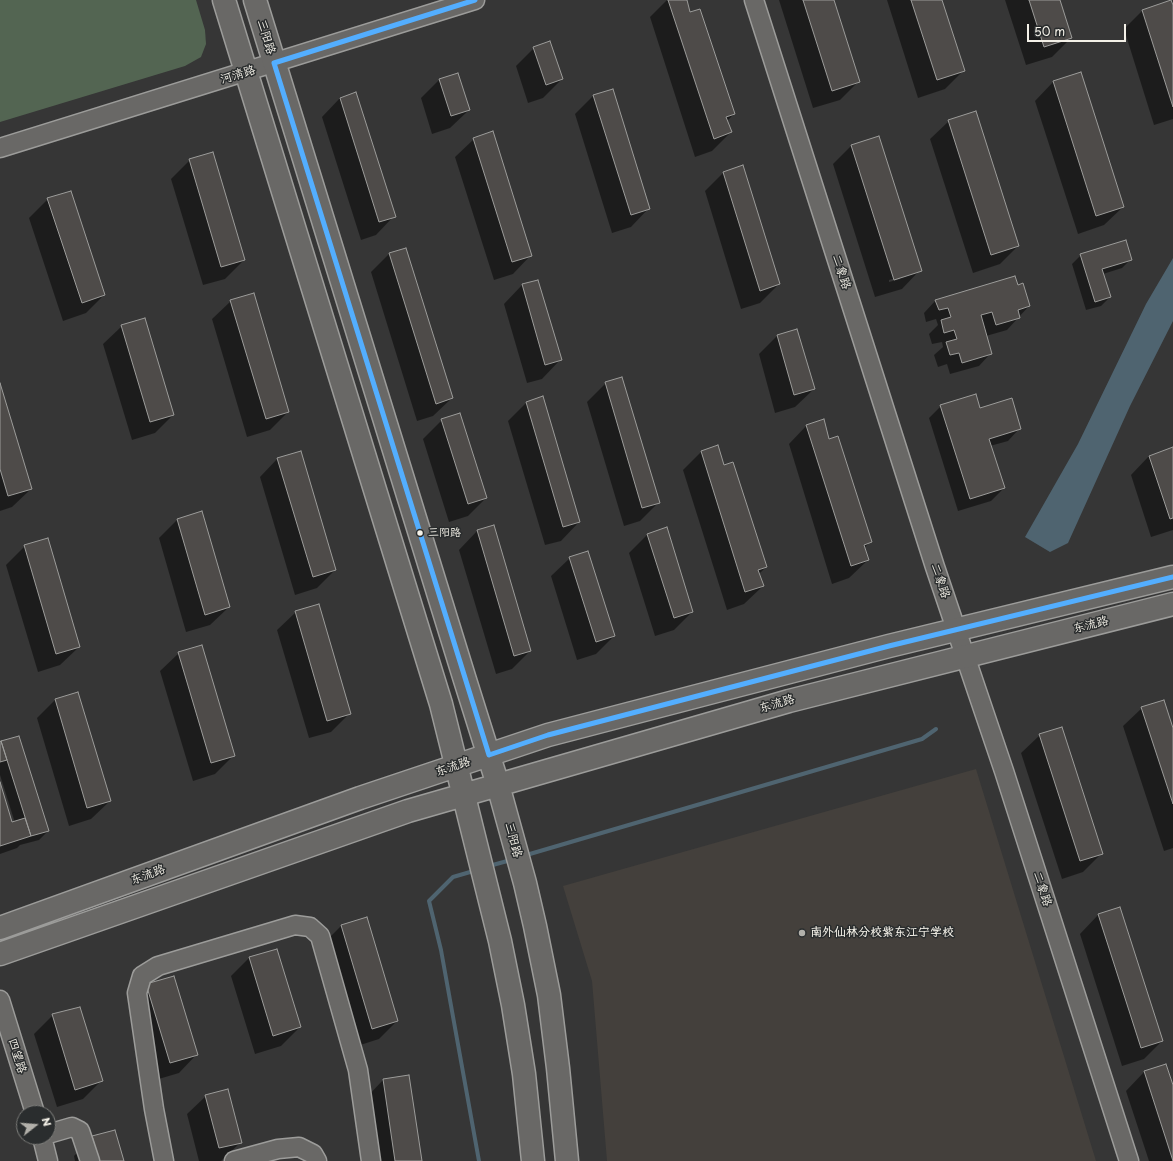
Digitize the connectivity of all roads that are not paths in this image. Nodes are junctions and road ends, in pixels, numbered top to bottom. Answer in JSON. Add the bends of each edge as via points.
{"nodes":[{"id":1,"x":224,"y":0,"type":"edge"},
{"id":2,"x":255,"y":0,"type":"edge"},
{"id":3,"x":475,"y":0,"type":"edge"},
{"id":4,"x":754,"y":0,"type":"edge"},
{"id":5,"x":274,"y":63,"type":"junction"},
{"id":6,"x":246,"y":72,"type":"junction"},
{"id":7,"x":0,"y":148,"type":"edge"},
{"id":8,"x":1173,"y":577,"type":"edge"},
{"id":9,"x":1173,"y":604,"type":"edge"},
{"id":10,"x":956,"y":630,"type":"junction"},
{"id":11,"x":966,"y":656,"type":"junction"},
{"id":12,"x":488,"y":755,"type":"junction"},
{"id":13,"x":457,"y":765,"type":"junction"},
{"id":14,"x":498,"y":785,"type":"junction"},
{"id":15,"x":464,"y":795,"type":"junction"},
{"id":16,"x":0,"y":928,"type":"edge"},
{"id":17,"x":0,"y":954,"type":"edge"},
{"id":18,"x":0,"y":1000,"type":"edge"},
{"id":19,"x":32,"y":1105,"type":"edge"},
{"id":20,"x":56,"y":1132,"type":"edge"},
{"id":21,"x":44,"y":1145,"type":"edge"},
{"id":22,"x":48,"y":1161,"type":"edge"},
{"id":23,"x":90,"y":1161,"type":"edge"},
{"id":24,"x":164,"y":1161,"type":"edge"},
{"id":25,"x":234,"y":1161,"type":"edge"},
{"id":26,"x":318,"y":1161,"type":"edge"},
{"id":27,"x":371,"y":1161,"type":"edge"},
{"id":28,"x":533,"y":1161,"type":"edge"},
{"id":29,"x":567,"y":1161,"type":"edge"},
{"id":30,"x":1129,"y":1161,"type":"edge"}],
"edges":[{"from":1,"to":6,"type":"main road"},
{"from":2,"to":5,"type":"main road","name":"三阳路"},
{"from":3,"to":5,"type":"street","name":"河清路"},
{"from":4,"to":10,"type":"street","name":"二象路"},
{"from":5,"to":6,"type":"street","name":"河清路"},
{"from":5,"to":12,"type":"main road","name":"三阳路"},
{"from":6,"to":7,"type":"street","name":"河清路"},
{"from":6,"to":13,"type":"main road","via":[[441,704]]},
{"from":8,"to":10,"type":"main road","name":"东流路"},
{"from":9,"to":11,"type":"main road","name":"东流路"},
{"from":10,"to":11,"type":"street","name":"二象路"},
{"from":10,"to":12,"type":"main road","name":"东流路","via":[[548,735]]},
{"from":11,"to":14,"type":"main road","name":"东流路","via":[[788,701]]},
{"from":11,"to":30,"type":"street","name":"二象路"},
{"from":12,"to":13,"type":"main road","name":"东流路"},
{"from":12,"to":14,"type":"main road","name":"三阳路"},
{"from":13,"to":15,"type":"main road"},
{"from":13,"to":16,"type":"main road","name":"东流路"},
{"from":14,"to":15,"type":"main road","name":"东流路"},
{"from":14,"to":29,"type":"main road","name":"三阳路","via":[[525,883],[549,995]]},
{"from":15,"to":17,"type":"main road","name":"东流路","via":[[408,811]]},
{"from":15,"to":28,"type":"main road","via":[[490,897],[513,1005],[523,1066]]},
{"from":18,"to":19,"type":"street","name":"四望路"},
{"from":20,"to":23,"type":"street","via":[[72,1127],[80,1130]]},
{"from":21,"to":22,"type":"street"},
{"from":24,"to":27,"type":"street","via":[[137,993],[142,976],[158,966],[295,925],[310,927],[320,936],[358,1070]]},
{"from":25,"to":26,"type":"street","via":[[278,1149],[299,1147],[313,1154]]}]}
